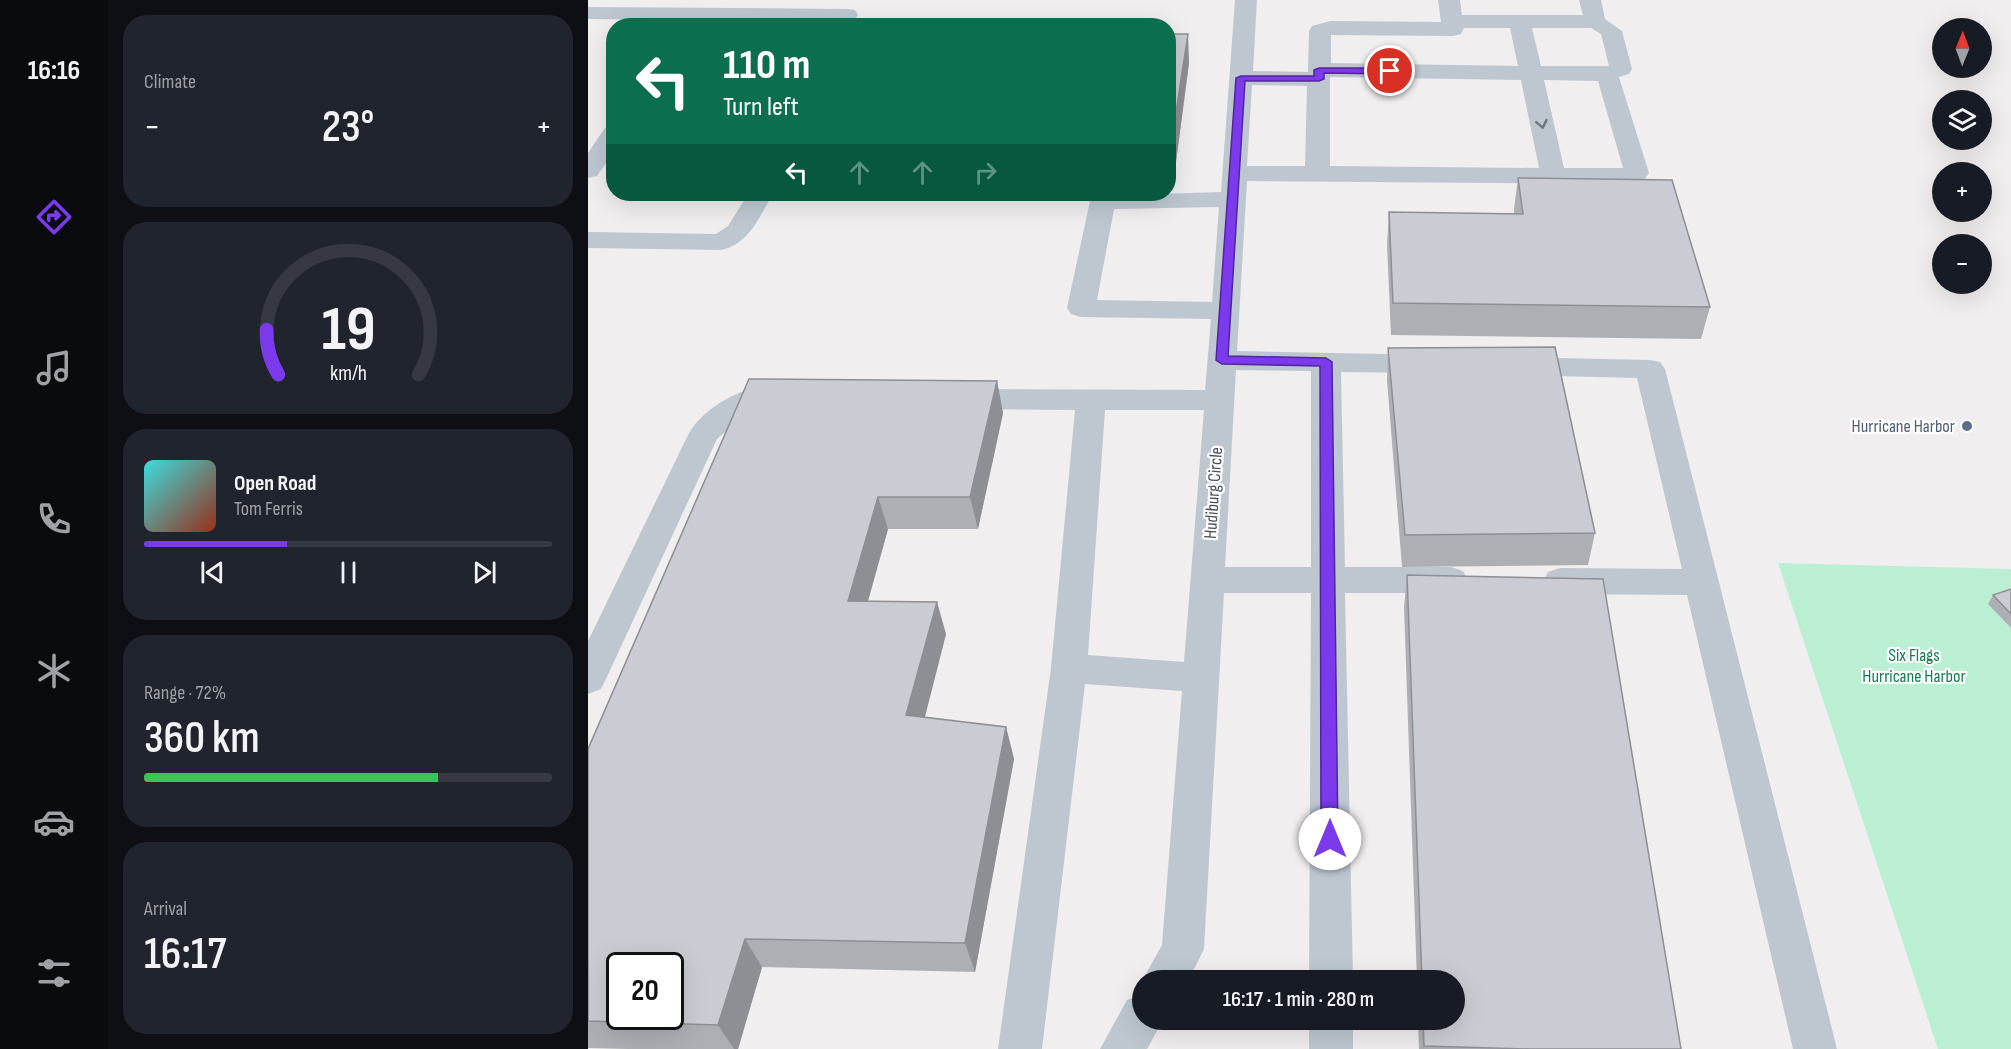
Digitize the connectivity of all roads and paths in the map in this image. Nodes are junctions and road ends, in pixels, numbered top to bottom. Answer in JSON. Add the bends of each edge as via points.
{"nodes":[{"id":1,"x":1246,"y":0,"type":"edge"},
{"id":2,"x":618,"y":7,"type":"edge"},
{"id":3,"x":1451,"y":11,"type":"edge"},
{"id":4,"x":1592,"y":11,"type":"edge"},
{"id":5,"x":588,"y":13,"type":"edge"},
{"id":6,"x":848,"y":14,"type":"edge"},
{"id":7,"x":679,"y":18,"type":"edge"},
{"id":8,"x":743,"y":18,"type":"edge"},
{"id":9,"x":1520,"y":22,"type":"junction"},
{"id":10,"x":1531,"y":73,"type":"junction"},
{"id":11,"x":1319,"y":74,"type":"junction"},
{"id":12,"x":1607,"y":74,"type":"junction"},
{"id":13,"x":1241,"y":78,"type":"junction"},
{"id":14,"x":606,"y":145,"type":"edge"},
{"id":15,"x":588,"y":171,"type":"edge"},
{"id":16,"x":1317,"y":174,"type":"junction"},
{"id":17,"x":1553,"y":176,"type":"junction"},
{"id":18,"x":1233,"y":186,"type":"junction"},
{"id":19,"x":1176,"y":193,"type":"edge"},
{"id":20,"x":756,"y":201,"type":"edge"},
{"id":21,"x":1103,"y":201,"type":"edge"},
{"id":22,"x":588,"y":240,"type":"edge"},
{"id":23,"x":1225,"y":312,"type":"junction"},
{"id":24,"x":1222,"y":360,"type":"junction"},
{"id":25,"x":1326,"y":362,"type":"junction"},
{"id":26,"x":811,"y":399,"type":"edge"},
{"id":27,"x":928,"y":399,"type":"edge"},
{"id":28,"x":1091,"y":400,"type":"junction"},
{"id":29,"x":1219,"y":400,"type":"junction"},
{"id":30,"x":1328,"y":579,"type":"junction"},
{"id":31,"x":1207,"y":580,"type":"junction"},
{"id":32,"x":1480,"y":580,"type":"edge"},
{"id":33,"x":1527,"y":580,"type":"edge"},
{"id":34,"x":1702,"y":582,"type":"junction"},
{"id":35,"x":1070,"y":668,"type":"junction"},
{"id":36,"x":1201,"y":678,"type":"junction"},
{"id":37,"x":588,"y":679,"type":"edge"},
{"id":38,"x":1171,"y":970,"type":"edge"},
{"id":39,"x":1331,"y":970,"type":"edge"},
{"id":40,"x":1134,"y":1030,"type":"edge"},
{"id":41,"x":1331,"y":1030,"type":"edge"},
{"id":42,"x":1020,"y":1049,"type":"edge"},
{"id":43,"x":1122,"y":1049,"type":"edge"},
{"id":44,"x":1331,"y":1049,"type":"edge"},
{"id":45,"x":1815,"y":1049,"type":"edge"}],
"edges":[{"from":1,"to":13,"type":"street","name":"Hudiburg Circle"},
{"from":2,"to":5,"type":"street"},
{"from":2,"to":7,"type":"street"},
{"from":3,"to":9,"type":"street"},
{"from":3,"to":11,"type":"street","via":[[1454,28],[1448,30],[1322,29]]},
{"from":4,"to":9,"type":"street"},
{"from":4,"to":12,"type":"street","via":[[1611,31],[1621,69]]},
{"from":6,"to":8,"type":"street"},
{"from":9,"to":10,"type":"street"},
{"from":10,"to":11,"type":"street"},
{"from":10,"to":12,"type":"street"},
{"from":10,"to":17,"type":"street","one_way":true},
{"from":11,"to":13,"type":"street"},
{"from":11,"to":16,"type":"street"},
{"from":12,"to":17,"type":"street","via":[[1637,173]]},
{"from":13,"to":18,"type":"street","name":"Hudiburg Circle"},
{"from":14,"to":15,"type":"street"},
{"from":16,"to":17,"type":"street"},
{"from":16,"to":18,"type":"street"},
{"from":18,"to":19,"type":"street"},
{"from":18,"to":23,"type":"street","name":"Hudiburg Circle"},
{"from":20,"to":22,"type":"street","via":[[738,231],[722,242]]},
{"from":21,"to":23,"type":"street","via":[[1081,308]]},
{"from":23,"to":24,"type":"street","name":"Hudiburg Circle"},
{"from":24,"to":25,"type":"street"},
{"from":24,"to":29,"type":"street","name":"Hudiburg Circle"},
{"from":25,"to":30,"type":"street"},
{"from":25,"to":34,"type":"street","via":[[1650,369]]},
{"from":26,"to":37,"type":"street","via":[[742,401],[704,433]]},
{"from":27,"to":28,"type":"street"},
{"from":28,"to":29,"type":"street"},
{"from":28,"to":35,"type":"street"},
{"from":29,"to":31,"type":"street","name":"Hudiburg Circle"},
{"from":30,"to":31,"type":"street"},
{"from":30,"to":32,"type":"street"},
{"from":30,"to":39,"type":"street"},
{"from":31,"to":36,"type":"street","name":"Hudiburg Circle"},
{"from":33,"to":34,"type":"street"},
{"from":34,"to":45,"type":"street"},
{"from":35,"to":36,"type":"street"},
{"from":35,"to":42,"type":"street"},
{"from":36,"to":38,"type":"street","name":"Hudiburg Circle","via":[[1183,949]]},
{"from":40,"to":43,"type":"street"},
{"from":41,"to":44,"type":"street"}]}
